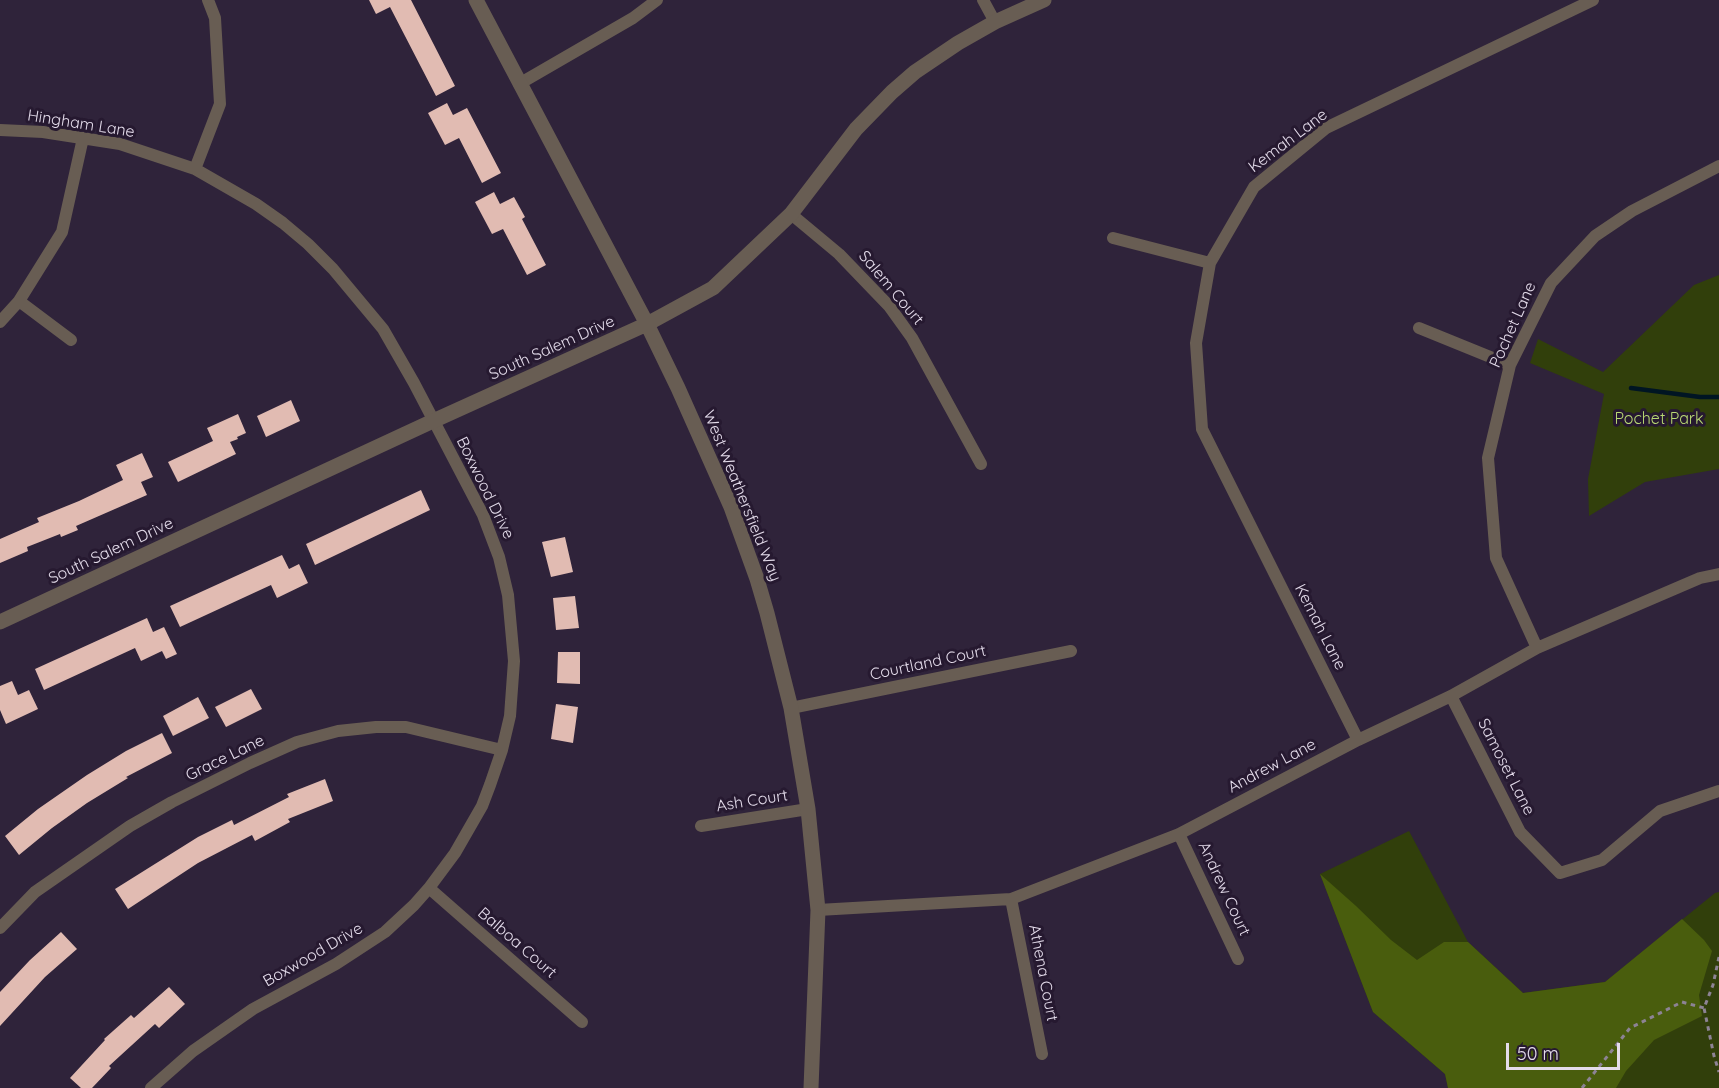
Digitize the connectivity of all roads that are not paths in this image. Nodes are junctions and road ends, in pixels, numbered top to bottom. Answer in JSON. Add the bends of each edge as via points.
{"nodes":[{"id":1,"x":208,"y":0,"type":"edge"},
{"id":2,"x":476,"y":0,"type":"edge"},
{"id":3,"x":657,"y":0,"type":"edge"},
{"id":4,"x":983,"y":0,"type":"edge"},
{"id":5,"x":1044,"y":0,"type":"edge"},
{"id":6,"x":1593,"y":0,"type":"edge"},
{"id":7,"x":995,"y":22,"type":"junction"},
{"id":8,"x":519,"y":84,"type":"junction"},
{"id":9,"x":0,"y":130,"type":"edge"},
{"id":10,"x":83,"y":138,"type":"junction"},
{"id":11,"x":1719,"y":166,"type":"edge"},
{"id":12,"x":195,"y":169,"type":"junction"},
{"id":13,"x":791,"y":214,"type":"junction"},
{"id":14,"x":1113,"y":238,"type":"dead end"},
{"id":15,"x":1210,"y":264,"type":"junction"},
{"id":16,"x":19,"y":301,"type":"junction"},
{"id":17,"x":0,"y":322,"type":"edge"},
{"id":18,"x":647,"y":324,"type":"junction"},
{"id":19,"x":1419,"y":328,"type":"dead end"},
{"id":20,"x":70,"y":340,"type":"dead end"},
{"id":21,"x":1510,"y":365,"type":"junction"},
{"id":22,"x":433,"y":421,"type":"junction"},
{"id":23,"x":981,"y":464,"type":"dead end"},
{"id":24,"x":1719,"y":574,"type":"edge"},
{"id":25,"x":0,"y":622,"type":"edge"},
{"id":26,"x":1537,"y":648,"type":"junction"},
{"id":27,"x":1071,"y":651,"type":"dead end"},
{"id":28,"x":1451,"y":696,"type":"junction"},
{"id":29,"x":790,"y":708,"type":"junction"},
{"id":30,"x":1358,"y":740,"type":"junction"},
{"id":31,"x":502,"y":750,"type":"junction"},
{"id":32,"x":1719,"y":791,"type":"edge"},
{"id":33,"x":808,"y":808,"type":"junction"},
{"id":34,"x":701,"y":826,"type":"dead end"},
{"id":35,"x":1179,"y":834,"type":"junction"},
{"id":36,"x":429,"y":888,"type":"junction"},
{"id":37,"x":1011,"y":898,"type":"junction"},
{"id":38,"x":818,"y":910,"type":"junction"},
{"id":39,"x":0,"y":928,"type":"edge"},
{"id":40,"x":1238,"y":959,"type":"dead end"},
{"id":41,"x":582,"y":1022,"type":"dead end"},
{"id":42,"x":1042,"y":1054,"type":"dead end"},
{"id":43,"x":151,"y":1088,"type":"edge"},
{"id":44,"x":811,"y":1088,"type":"edge"}],
"edges":[{"from":1,"to":12,"type":"street","via":[[215,18],[220,104]]},
{"from":2,"to":8,"type":"street","name":"West Weathersfield Way"},
{"from":3,"to":8,"type":"street"},
{"from":4,"to":7,"type":"street"},
{"from":5,"to":7,"type":"street","name":"South Salem Drive"},
{"from":6,"to":15,"type":"street","name":"Kemah Lane","via":[[1326,128],[1254,187]]},
{"from":7,"to":13,"type":"street","name":"South Salem Drive","via":[[936,57],[887,96],[856,129]]},
{"from":8,"to":18,"type":"street","name":"West Weathersfield Way"},
{"from":9,"to":10,"type":"street","name":"Hingham Lane"},
{"from":10,"to":12,"type":"street","name":"Hingham Lane","via":[[120,144]]},
{"from":10,"to":16,"type":"street","via":[[62,232]]},
{"from":11,"to":21,"type":"street","name":"Pochet Lane","via":[[1632,211],[1595,236],[1551,283]]},
{"from":12,"to":22,"type":"street","name":"Hingham Lane","via":[[283,223],[333,269],[383,329]]},
{"from":13,"to":18,"type":"street","name":"South Salem Drive","via":[[713,288]]},
{"from":13,"to":23,"type":"street","name":"Salem Court","via":[[839,254],[889,306],[912,338]]},
{"from":14,"to":15,"type":"street"},
{"from":15,"to":30,"type":"street","name":"Kemah Lane","via":[[1196,342],[1202,429]]},
{"from":16,"to":17,"type":"street"},
{"from":16,"to":20,"type":"street"},
{"from":18,"to":22,"type":"street","name":"South Salem Drive"},
{"from":18,"to":29,"type":"street","name":"West Weathersfield Way","via":[[741,534],[767,613]]},
{"from":19,"to":21,"type":"street"},
{"from":21,"to":26,"type":"street","name":"Pochet Lane","via":[[1488,458],[1496,558]]},
{"from":22,"to":25,"type":"street","name":"South Salem Drive"},
{"from":22,"to":31,"type":"street","name":"Boxwood Drive","via":[[483,515],[504,576],[514,661],[510,716]]},
{"from":24,"to":26,"type":"street","name":"Andrew Lane","via":[[1700,578]]},
{"from":26,"to":28,"type":"street","name":"Andrew Lane"},
{"from":27,"to":29,"type":"street","name":"Courtland Court"},
{"from":28,"to":30,"type":"street","name":"Andrew Lane"},
{"from":28,"to":32,"type":"street","name":"Samoset Lane","via":[[1521,832],[1560,873],[1602,860],[1660,811]]},
{"from":29,"to":33,"type":"street","name":"West Weathersfield Way"},
{"from":30,"to":35,"type":"street","name":"Andrew Lane"},
{"from":31,"to":36,"type":"street","name":"Boxwood Drive","via":[[473,824]]},
{"from":31,"to":39,"type":"street","name":"Grace Lane","via":[[406,727],[338,731],[297,742],[130,826],[34,892]]},
{"from":33,"to":34,"type":"street","name":"Ash Court"},
{"from":33,"to":38,"type":"street","name":"West Weathersfield Way"},
{"from":35,"to":37,"type":"street","name":"Andrew Lane"},
{"from":35,"to":40,"type":"street","name":"Andrew Court"},
{"from":36,"to":41,"type":"street","name":"Balboa Court"},
{"from":36,"to":43,"type":"street","name":"Boxwood Drive","via":[[375,939],[244,1014]]},
{"from":37,"to":38,"type":"street","name":"Andrew Lane"},
{"from":37,"to":42,"type":"street","name":"Athena Court"},
{"from":38,"to":44,"type":"street","name":"West Weathersfield Way"}]}
